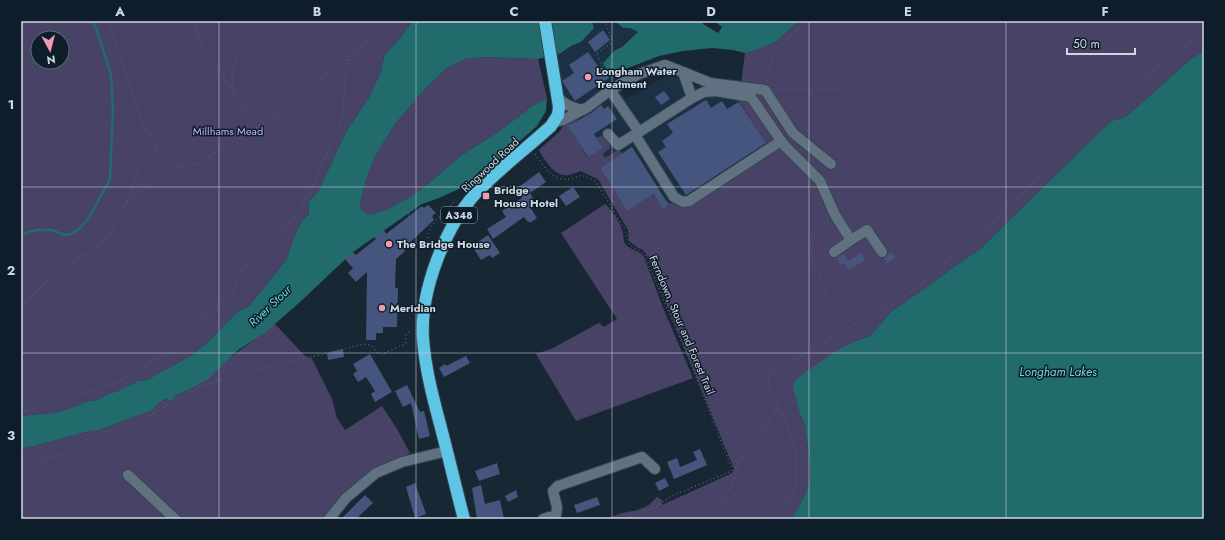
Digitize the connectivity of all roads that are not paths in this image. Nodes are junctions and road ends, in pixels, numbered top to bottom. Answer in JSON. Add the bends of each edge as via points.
{"nodes":[{"id":1,"x":545,"y":21,"type":"edge"},
{"id":2,"x":683,"y":72,"type":"junction"},
{"id":3,"x":613,"y":89,"type":"junction"},
{"id":4,"x":558,"y":98,"type":"junction"},
{"id":5,"x":692,"y":98,"type":"junction"},
{"id":6,"x":583,"y":110,"type":"junction"},
{"id":7,"x":554,"y":122,"type":"junction"},
{"id":8,"x":637,"y":133,"type":"junction"},
{"id":9,"x":608,"y":134,"type":"dead end"},
{"id":10,"x":781,"y":141,"type":"junction"},
{"id":11,"x":831,"y":164,"type":"dead end"},
{"id":12,"x":851,"y":240,"type":"junction"},
{"id":13,"x":834,"y":252,"type":"dead end"},
{"id":14,"x":882,"y":252,"type":"dead end"},
{"id":15,"x":447,"y":451,"type":"junction"},
{"id":16,"x":655,"y":469,"type":"dead end"},
{"id":17,"x":128,"y":475,"type":"dead end"},
{"id":18,"x":175,"y":519,"type":"edge"},
{"id":19,"x":329,"y":519,"type":"edge"},
{"id":20,"x":464,"y":519,"type":"edge"},
{"id":21,"x":544,"y":519,"type":"edge"}],
"edges":[{"from":1,"to":4,"type":"highway"},
{"from":2,"to":3,"type":"lane","via":[[665,65],[639,74]]},
{"from":2,"to":5,"type":"lane"},
{"from":2,"to":11,"type":"lane","via":[[710,83],[765,90],[793,133]]},
{"from":3,"to":6,"type":"lane"},
{"from":3,"to":8,"type":"lane"},
{"from":4,"to":6,"type":"lane","via":[[566,105]]},
{"from":4,"to":7,"type":"highway","via":[[558,115]]},
{"from":5,"to":8,"type":"lane"},
{"from":5,"to":10,"type":"lane","via":[[704,92],[716,91],[751,97]]},
{"from":6,"to":7,"type":"lane"},
{"from":7,"to":15,"type":"highway","name":"Ringwood Road","number":"A348","via":[[476,193],[458,216],[442,246],[424,311],[423,337],[426,362]]},
{"from":8,"to":9,"type":"lane","via":[[618,145]]},
{"from":8,"to":10,"type":"lane","via":[[674,197],[683,202],[689,202]]},
{"from":10,"to":12,"type":"lane","via":[[820,181],[835,215]]},
{"from":12,"to":13,"type":"lane"},
{"from":12,"to":14,"type":"lane","via":[[867,230]]},
{"from":15,"to":19,"type":"lane","via":[[402,462],[376,473],[346,498]]},
{"from":15,"to":20,"type":"highway","name":"Ringwood Road","number":"A348"},
{"from":16,"to":21,"type":"lane","via":[[642,458],[558,486],[553,491],[556,515]]},
{"from":17,"to":18,"type":"lane"}]}
